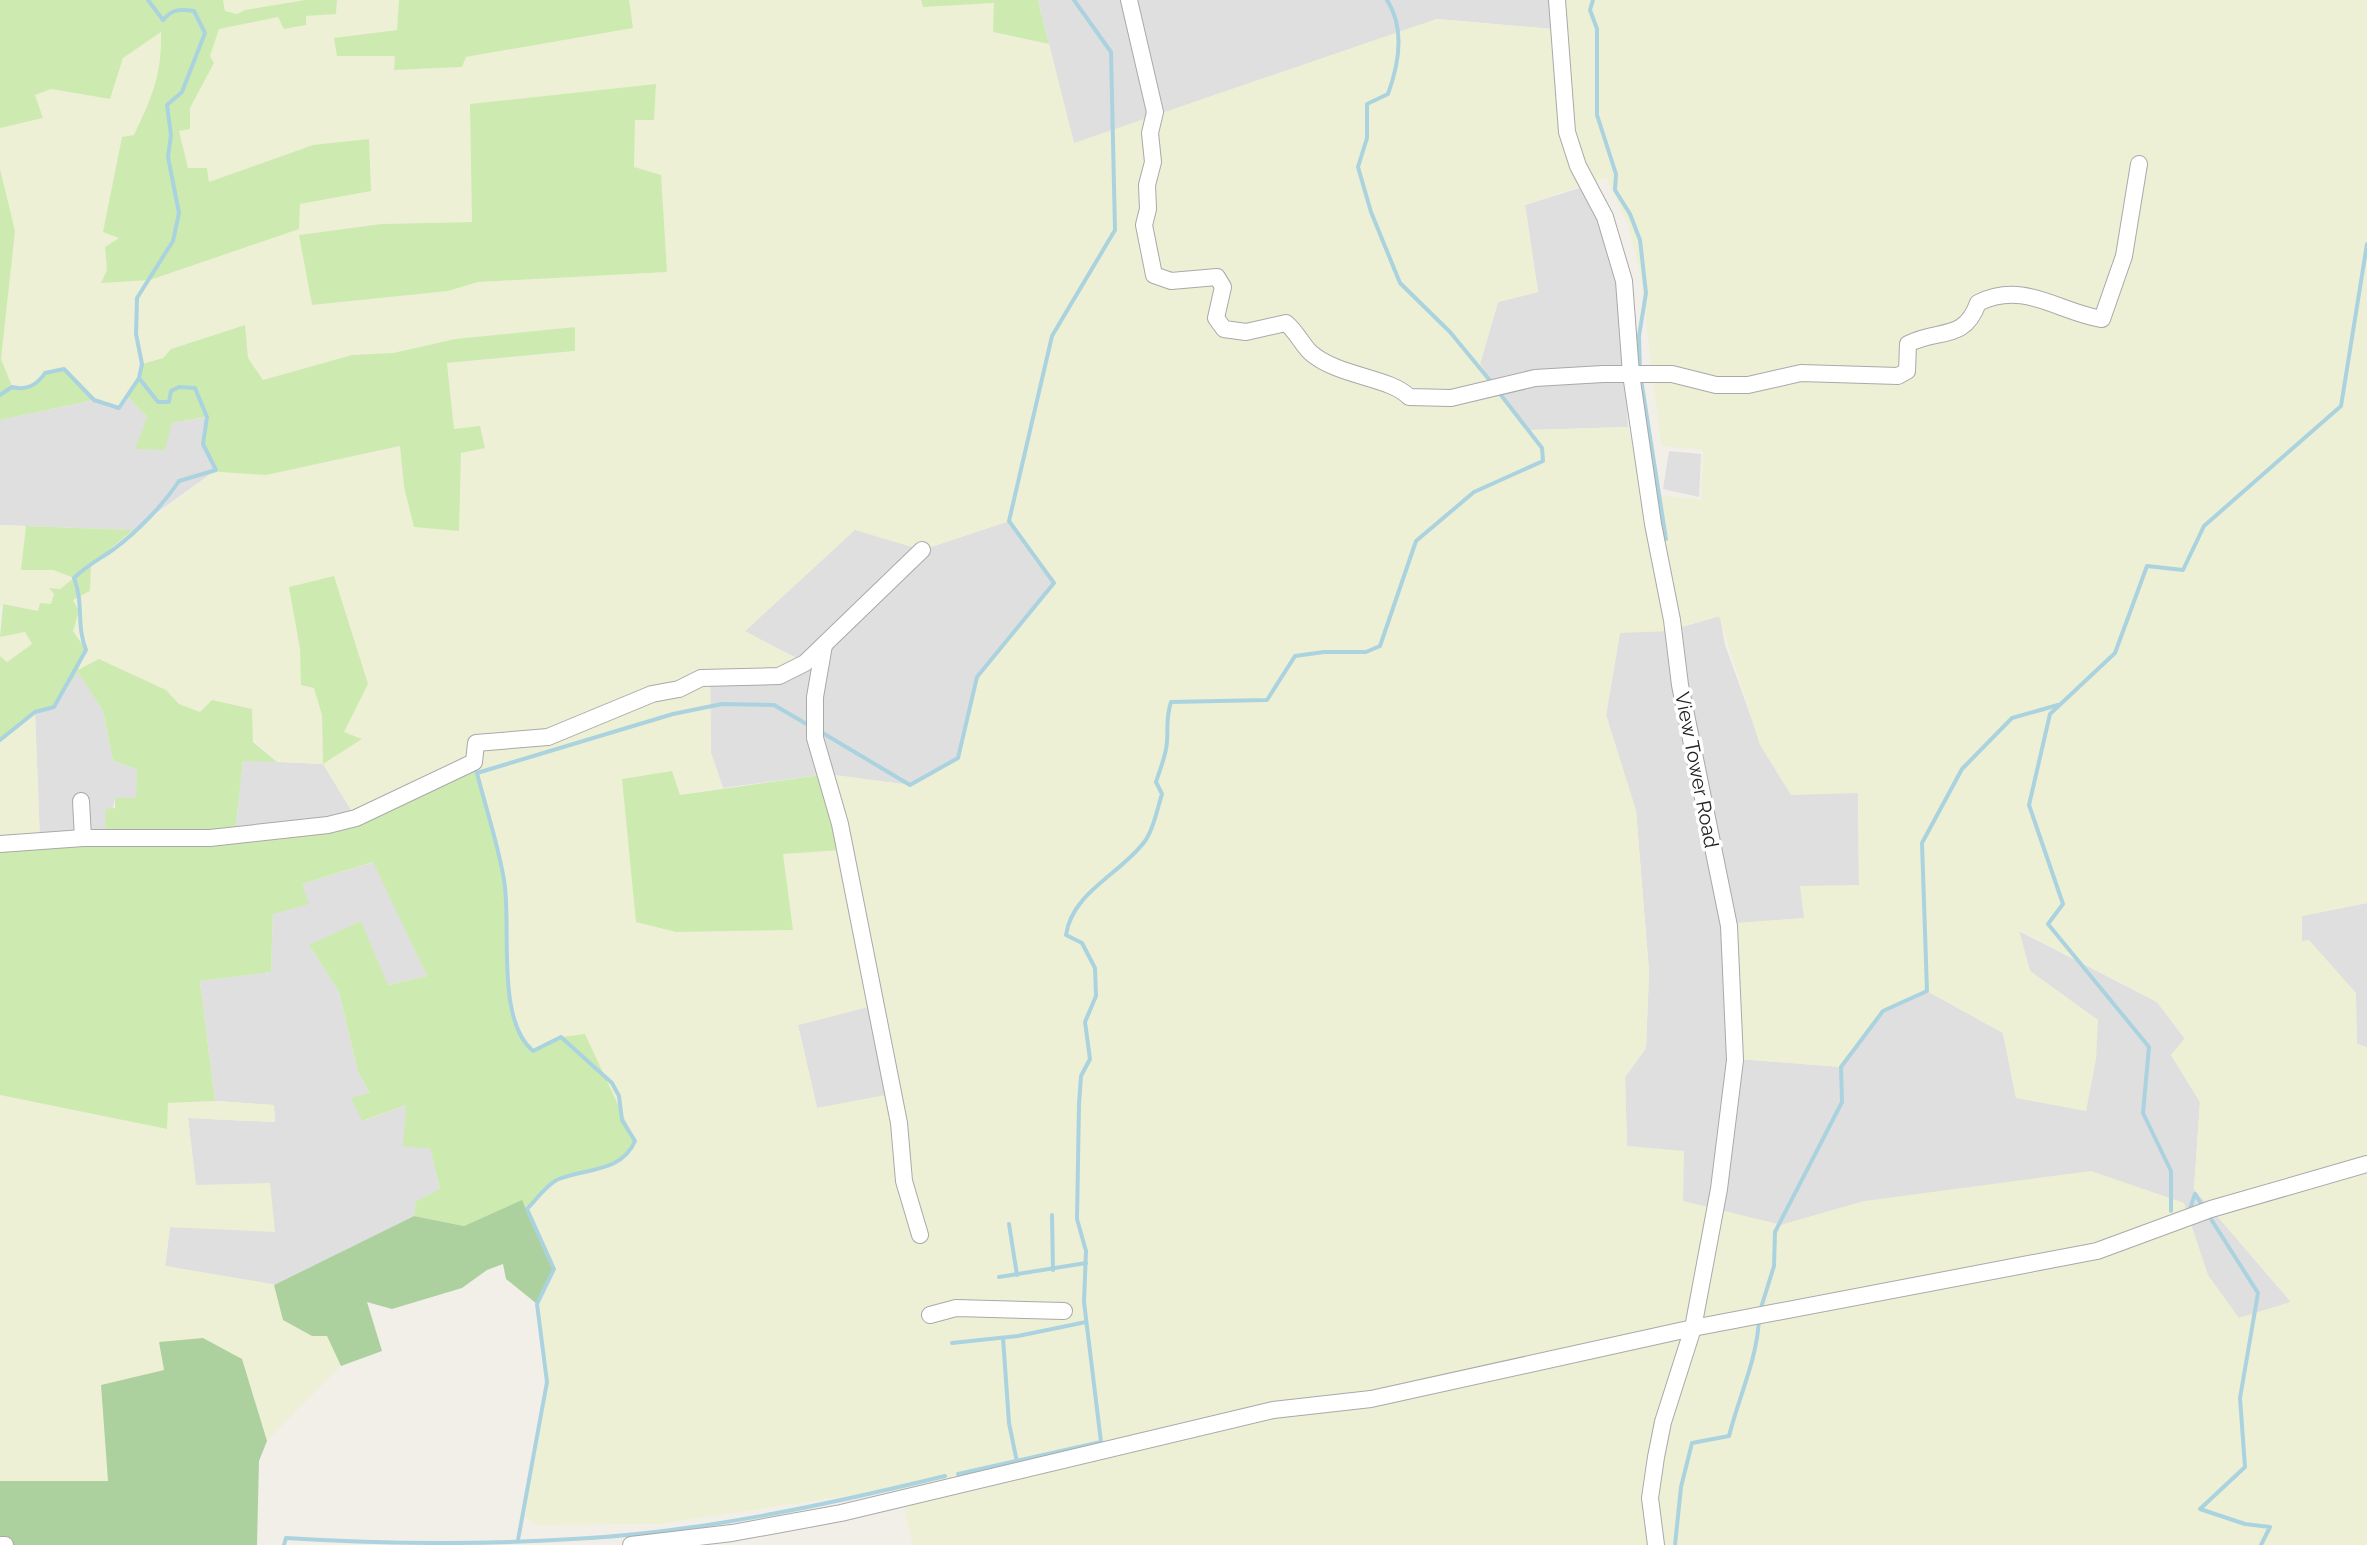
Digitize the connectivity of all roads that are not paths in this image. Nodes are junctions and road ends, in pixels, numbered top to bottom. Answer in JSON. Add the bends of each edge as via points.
{"nodes":[{"id":1,"x":1129,"y":0,"type":"edge"},
{"id":2,"x":1557,"y":0,"type":"edge"},
{"id":3,"x":2139,"y":164,"type":"dead end"},
{"id":4,"x":1631,"y":374,"type":"junction"},
{"id":5,"x":922,"y":550,"type":"dead end"},
{"id":6,"x":824,"y":645,"type":"junction"},
{"id":7,"x":81,"y":801,"type":"dead end"},
{"id":8,"x":83,"y":838,"type":"junction"},
{"id":9,"x":0,"y":844,"type":"edge"},
{"id":10,"x":2367,"y":1164,"type":"edge"},
{"id":11,"x":920,"y":1235,"type":"dead end"},
{"id":12,"x":1064,"y":1311,"type":"dead end"},
{"id":13,"x":930,"y":1315,"type":"dead end"},
{"id":14,"x":1693,"y":1328,"type":"junction"},
{"id":15,"x":631,"y":1545,"type":"edge"},
{"id":16,"x":1656,"y":1545,"type":"edge"}],
"edges":[{"from":1,"to":4,"type":"street","via":[[1155,112],[1144,225],[1154,275],[1171,281],[1217,277],[1223,287],[1216,318],[1224,329],[1246,332],[1286,323],[1310,352],[1353,376],[1398,385],[1409,397],[1451,398],[1535,378]]},
{"from":2,"to":4,"type":"street","name":"View Tower Road","via":[[1567,132],[1605,217],[1624,281]]},
{"from":3,"to":4,"type":"street","via":[[2124,256],[2102,319],[2011,293],[1978,303],[1961,329],[1908,344],[1907,371],[1898,376],[1801,373],[1748,385],[1716,385],[1672,374]]},
{"from":4,"to":14,"type":"street","name":"View Tower Road","via":[[1680,685],[1729,926],[1735,1060],[1719,1189]]},
{"from":5,"to":6,"type":"street"},
{"from":6,"to":8,"type":"street","via":[[789,674],[701,678],[548,737],[476,743],[474,762],[356,818],[210,838]]},
{"from":6,"to":11,"type":"street","via":[[815,738],[840,824],[899,1123],[904,1181]]},
{"from":7,"to":8,"type":"street"},
{"from":8,"to":9,"type":"street"},
{"from":10,"to":14,"type":"street","via":[[2204,1211],[2097,1251]]},
{"from":12,"to":13,"type":"street","via":[[956,1308]]},
{"from":14,"to":15,"type":"street","via":[[1371,1399],[1273,1410],[841,1513]]},
{"from":14,"to":16,"type":"street","name":"View Tower Road","via":[[1656,1457],[1650,1498]]}]}
